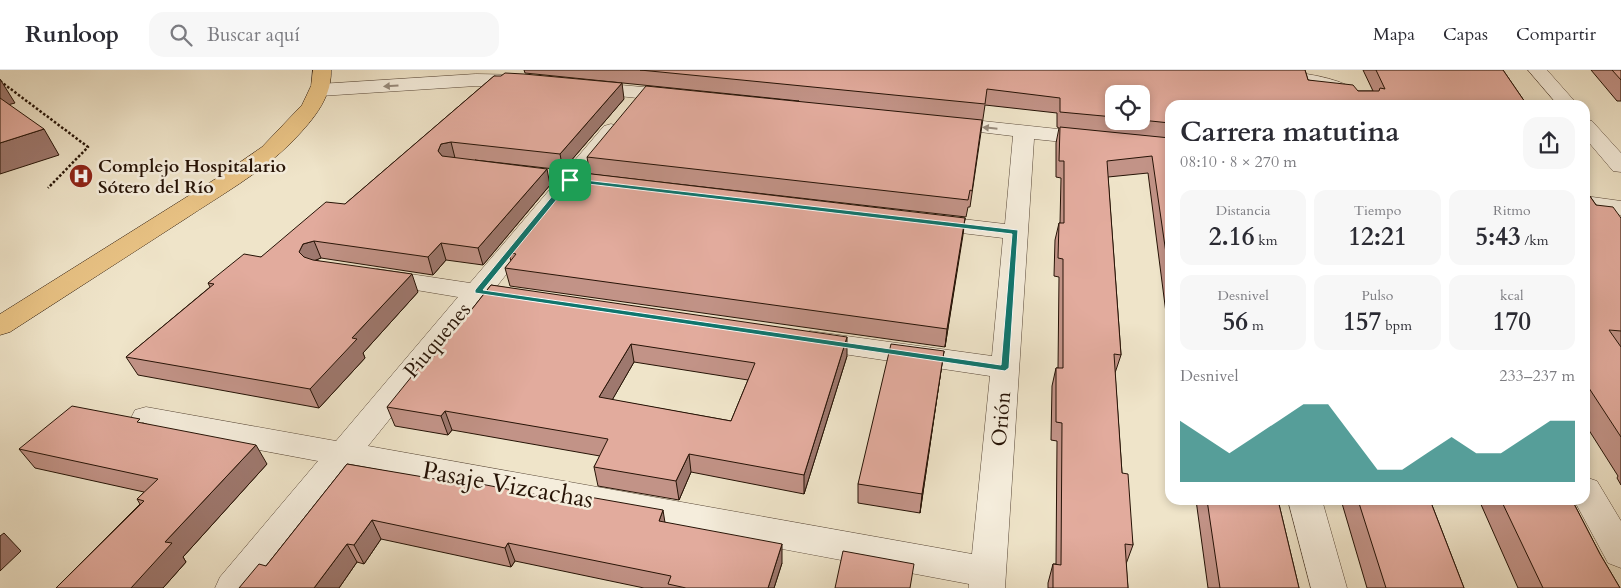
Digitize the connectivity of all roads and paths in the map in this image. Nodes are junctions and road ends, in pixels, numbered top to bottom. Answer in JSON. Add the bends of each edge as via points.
{"nodes":[{"id":1,"x":1240,"y":70,"type":"edge"},
{"id":2,"x":1537,"y":70,"type":"edge"},
{"id":3,"x":1326,"y":73,"type":"edge"},
{"id":4,"x":321,"y":80,"type":"edge"},
{"id":5,"x":0,"y":81,"type":"edge"},
{"id":6,"x":642,"y":93,"type":"junction"},
{"id":7,"x":691,"y":98,"type":"edge"},
{"id":8,"x":1360,"y":100,"type":"edge"},
{"id":9,"x":1564,"y":100,"type":"edge"},
{"id":10,"x":926,"y":122,"type":"edge"},
{"id":11,"x":1024,"y":131,"type":"junction"},
{"id":12,"x":1590,"y":131,"type":"edge"},
{"id":13,"x":1165,"y":146,"type":"edge"},
{"id":14,"x":1621,"y":166,"type":"edge"},
{"id":15,"x":541,"y":176,"type":"edge"},
{"id":16,"x":581,"y":181,"type":"junction"},
{"id":17,"x":48,"y":188,"type":"dead end"},
{"id":18,"x":1590,"y":204,"type":"edge"},
{"id":19,"x":1621,"y":208,"type":"edge"},
{"id":20,"x":907,"y":219,"type":"edge"},
{"id":21,"x":1016,"y":232,"type":"junction"},
{"id":22,"x":350,"y":273,"type":"edge"},
{"id":23,"x":478,"y":291,"type":"junction"},
{"id":24,"x":546,"y":301,"type":"edge"},
{"id":25,"x":0,"y":326,"type":"edge"},
{"id":26,"x":790,"y":337,"type":"edge"},
{"id":27,"x":1005,"y":368,"type":"junction"},
{"id":28,"x":146,"y":418,"type":"dead end"},
{"id":29,"x":343,"y":454,"type":"junction"},
{"id":30,"x":1590,"y":499,"type":"edge"},
{"id":31,"x":1306,"y":505,"type":"edge"},
{"id":32,"x":1621,"y":553,"type":"edge"},
{"id":33,"x":988,"y":580,"type":"edge"},
{"id":34,"x":233,"y":588,"type":"edge"},
{"id":35,"x":1329,"y":588,"type":"edge"}],
"edges":[{"from":1,"to":3,"type":"street","via":[[1311,78]]},
{"from":2,"to":9,"type":"street"},
{"from":3,"to":8,"type":"street","via":[[1356,92]]},
{"from":6,"to":4,"type":"street","one_way":true,"via":[[476,80]]},
{"from":4,"to":25,"type":"main road","via":[[306,114],[252,164]]},
{"from":5,"to":17,"type":"path","via":[[88,147]]},
{"from":6,"to":7,"type":"street"},
{"from":6,"to":16,"type":"street","name":"Piuquenes"},
{"from":11,"to":10,"type":"street","one_way":true},
{"from":11,"to":13,"type":"street"},
{"from":11,"to":21,"type":"street","name":"Orión"},
{"from":12,"to":14,"type":"street"},
{"from":15,"to":16,"type":"street"},
{"from":16,"to":23,"type":"street","name":"Piuquenes"},
{"from":18,"to":19,"type":"street"},
{"from":20,"to":21,"type":"street"},
{"from":21,"to":27,"type":"street","name":"Orión"},
{"from":22,"to":23,"type":"street"},
{"from":23,"to":24,"type":"street"},
{"from":23,"to":29,"type":"street","name":"Piuquenes"},
{"from":26,"to":27,"type":"street"},
{"from":27,"to":33,"type":"street","name":"Orión"},
{"from":28,"to":29,"type":"street","name":"Pasaje Vizcachas"},
{"from":29,"to":33,"type":"street","name":"Pasaje Vizcachas"},
{"from":29,"to":34,"type":"street","name":"Piuquenes"},
{"from":30,"to":32,"type":"street"},
{"from":31,"to":35,"type":"street"}]}
